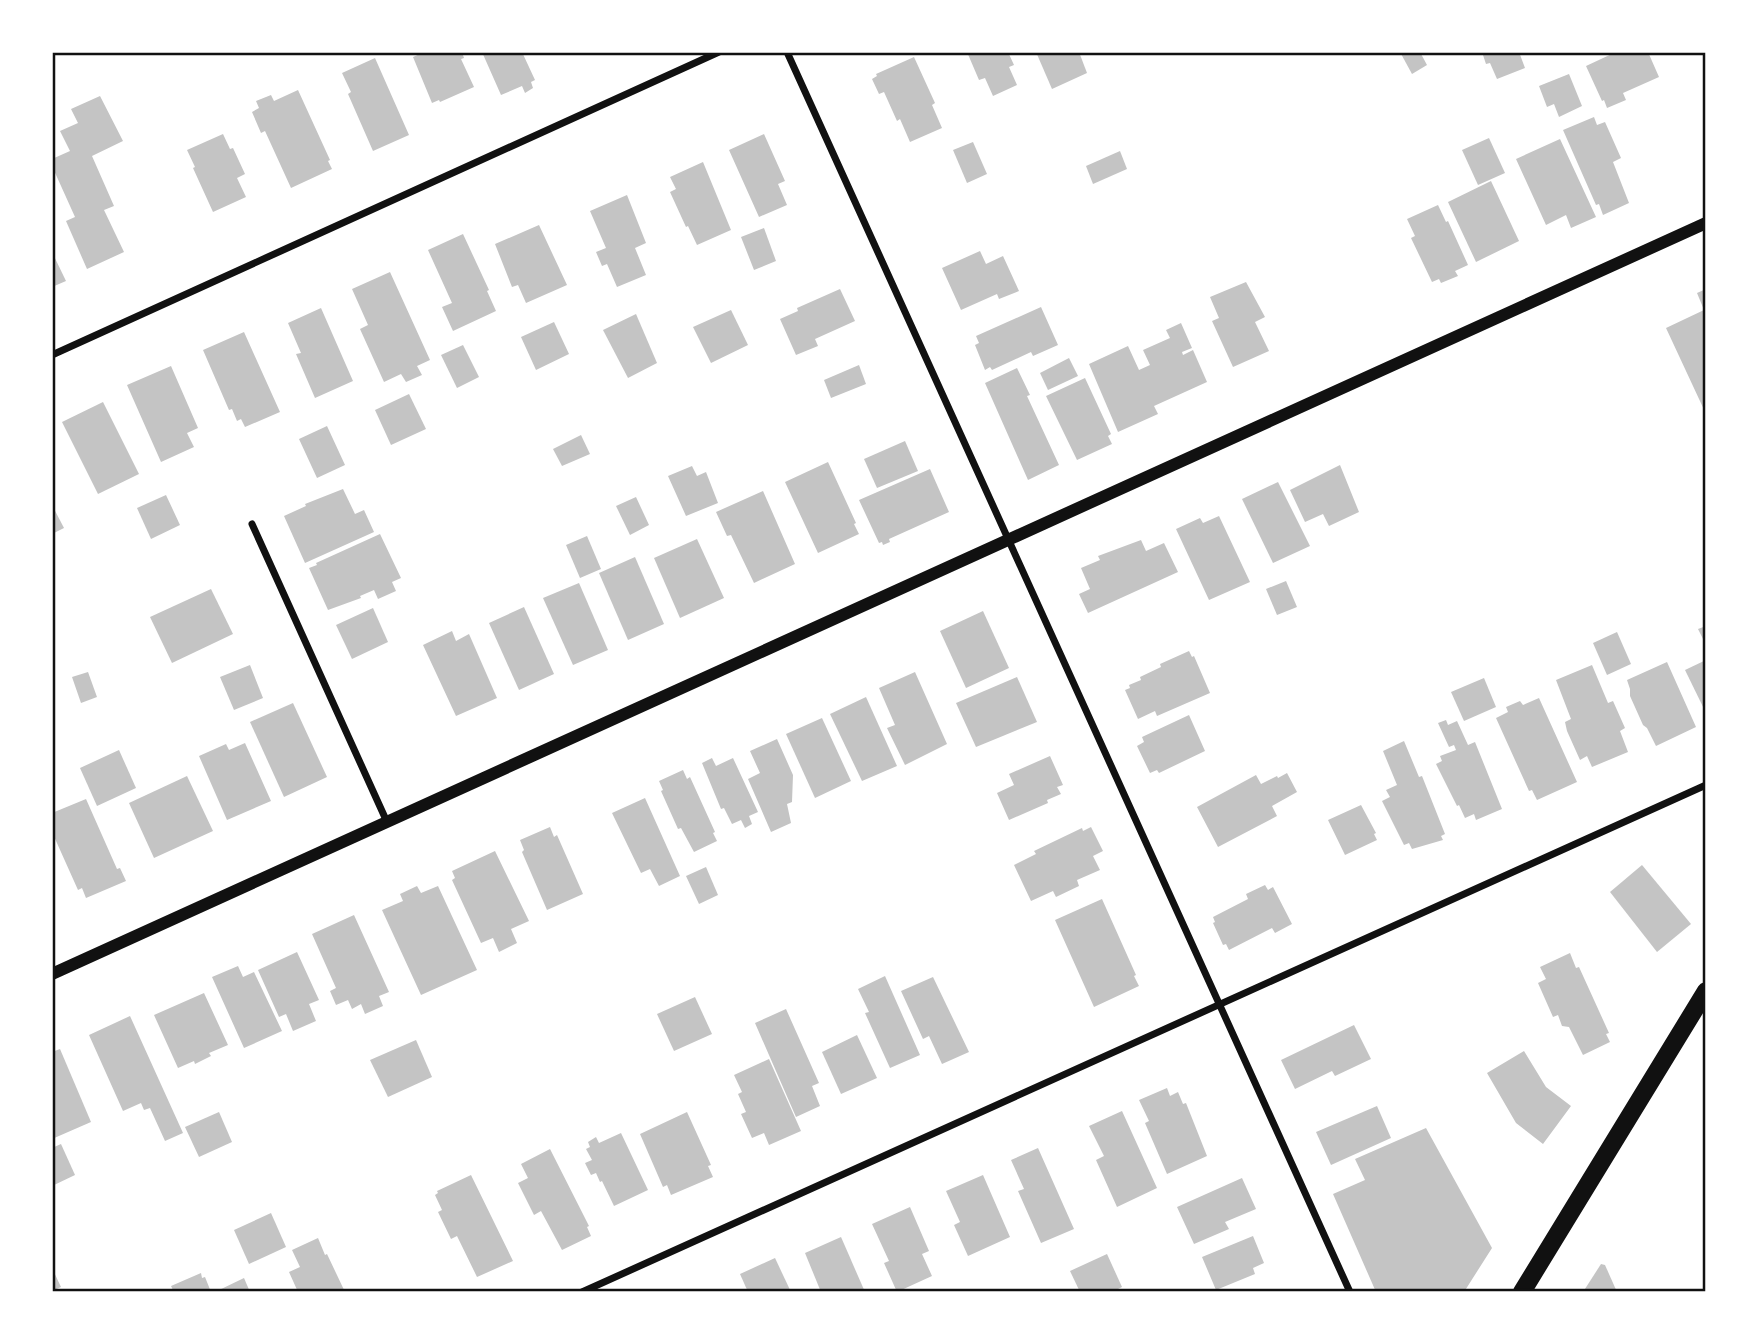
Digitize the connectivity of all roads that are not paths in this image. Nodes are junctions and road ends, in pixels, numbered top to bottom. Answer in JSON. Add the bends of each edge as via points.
{"nodes":[{"id":1,"x":719,"y":52,"type":"edge"},
{"id":2,"x":787,"y":52,"type":"edge"},
{"id":3,"x":1706,"y":223,"type":"edge"},
{"id":4,"x":52,"y":355,"type":"edge"},
{"id":5,"x":252,"y":524,"type":"dead end"},
{"id":6,"x":1008,"y":540,"type":"junction"},
{"id":7,"x":1706,"y":785,"type":"edge"},
{"id":8,"x":387,"y":822,"type":"junction"},
{"id":9,"x":52,"y":974,"type":"edge"},
{"id":10,"x":1706,"y":991,"type":"edge"},
{"id":11,"x":1218,"y":1003,"type":"junction"},
{"id":12,"x":582,"y":1292,"type":"edge"},
{"id":13,"x":1350,"y":1292,"type":"edge"},
{"id":14,"x":1522,"y":1292,"type":"edge"}],
"edges":[{"from":1,"to":4,"type":"street"},
{"from":2,"to":6,"type":"street"},
{"from":3,"to":6,"type":"street"},
{"from":5,"to":8,"type":"street"},
{"from":6,"to":8,"type":"street"},
{"from":6,"to":11,"type":"street"},
{"from":7,"to":11,"type":"street"},
{"from":8,"to":9,"type":"street"},
{"from":10,"to":14,"type":"main road"},
{"from":11,"to":12,"type":"street"},
{"from":11,"to":13,"type":"street"}]}
